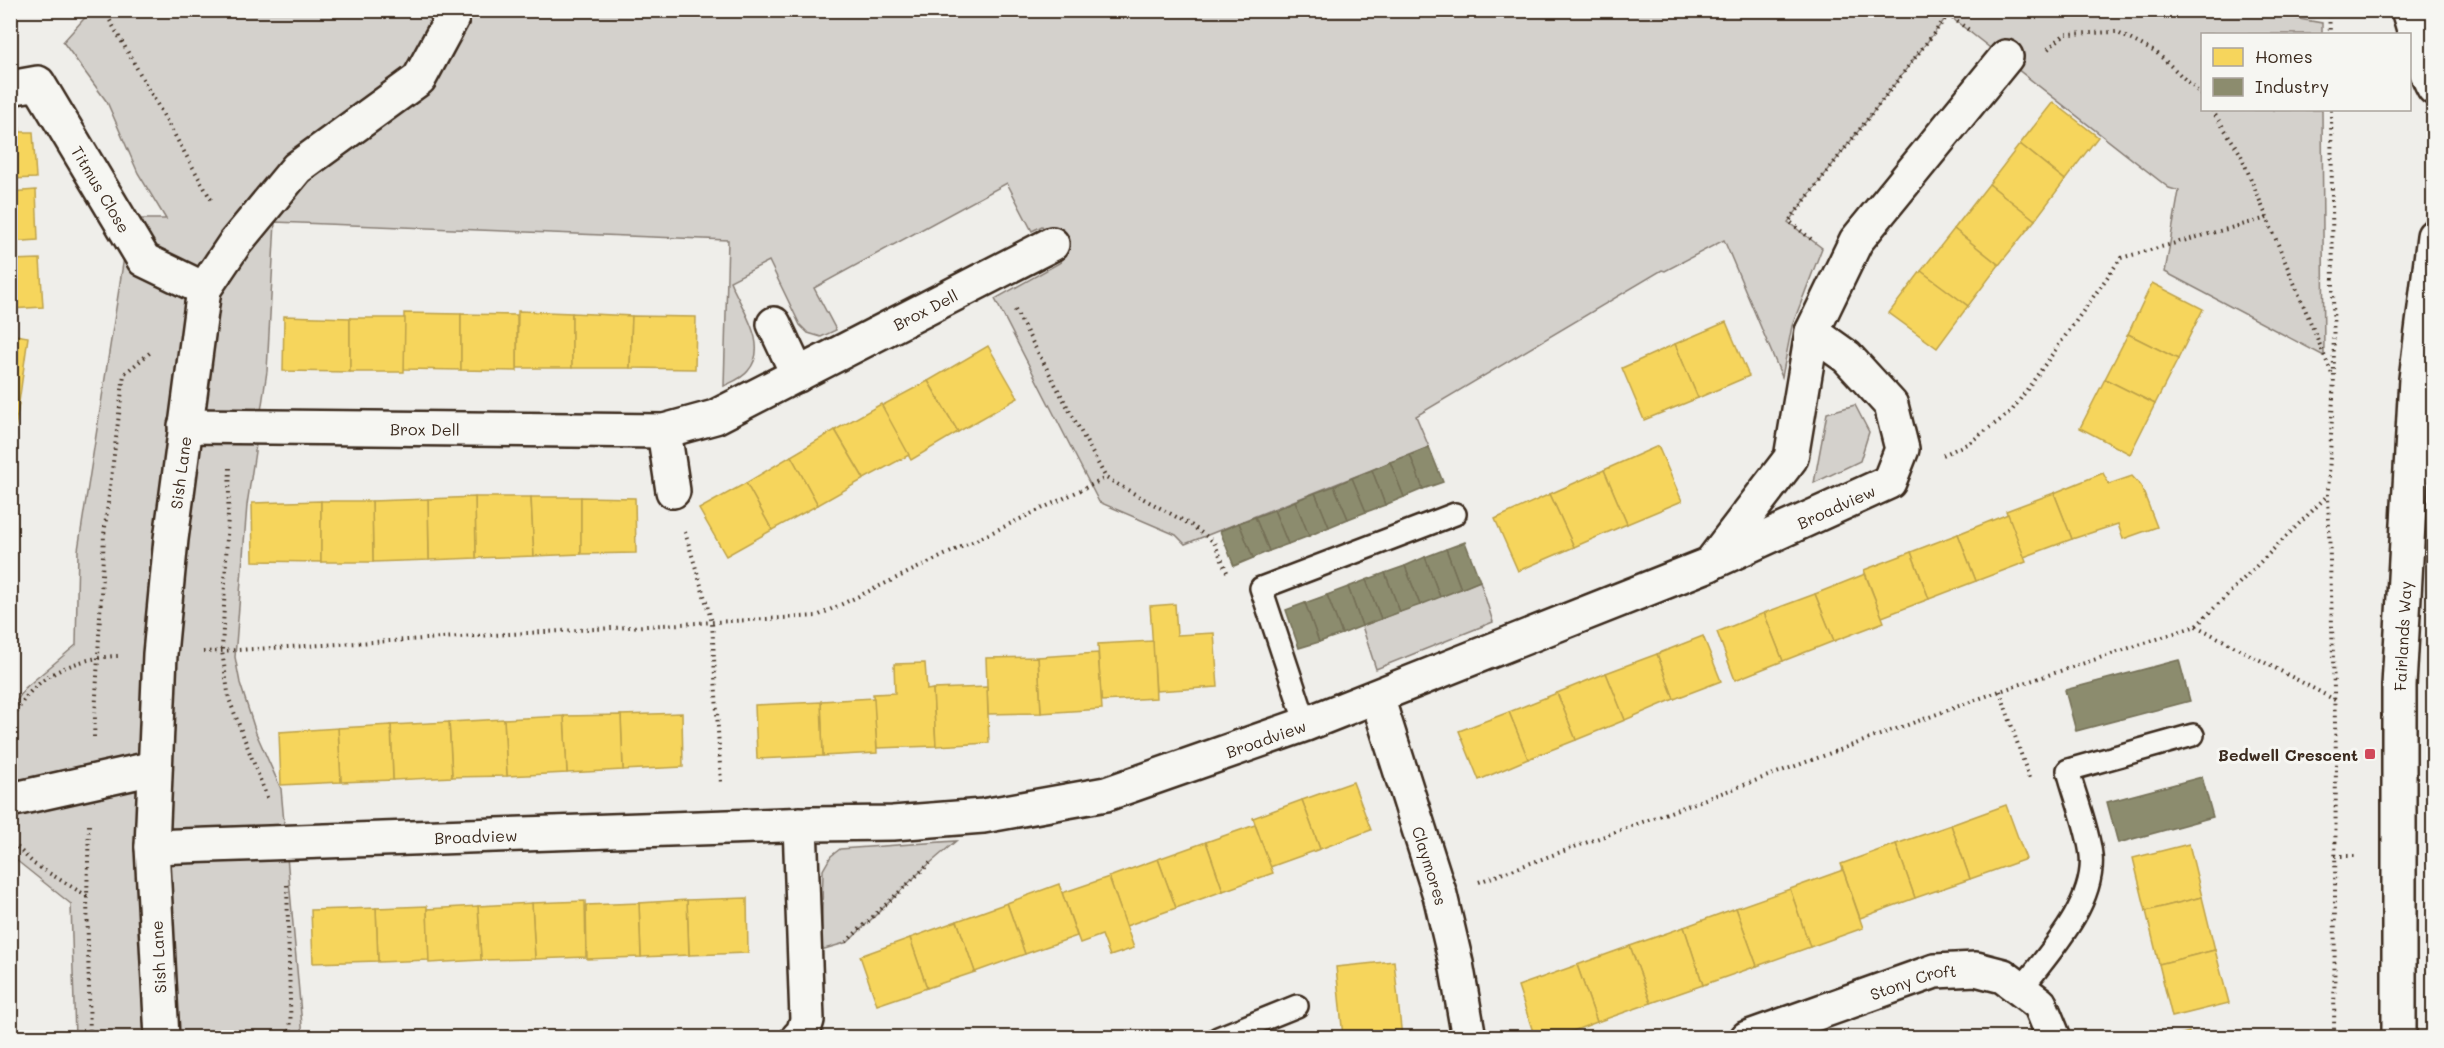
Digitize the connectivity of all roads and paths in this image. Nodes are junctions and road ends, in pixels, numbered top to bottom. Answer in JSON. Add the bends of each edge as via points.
{"nodes":[{"id":1,"x":104,"y":10,"type":"edge"},
{"id":2,"x":453,"y":10,"type":"edge"},
{"id":3,"x":2329,"y":10,"type":"edge"},
{"id":4,"x":2408,"y":10,"type":"edge"},
{"id":5,"x":2330,"y":33,"type":"edge"},
{"id":6,"x":2006,"y":57,"type":"junction"},
{"id":7,"x":10,"y":88,"type":"edge"},
{"id":8,"x":2433,"y":88,"type":"edge"},
{"id":9,"x":2201,"y":94,"type":"edge"},
{"id":10,"x":2213,"y":111,"type":"edge"},
{"id":11,"x":2331,"y":111,"type":"edge"},
{"id":12,"x":2267,"y":218,"type":"junction"},
{"id":13,"x":2433,"y":236,"type":"edge"},
{"id":14,"x":1814,"y":242,"type":"dead end"},
{"id":15,"x":235,"y":243,"type":"junction"},
{"id":16,"x":1052,"y":244,"type":"dead end"},
{"id":17,"x":994,"y":273,"type":"junction"},
{"id":18,"x":203,"y":300,"type":"junction"},
{"id":19,"x":774,"y":324,"type":"dead end"},
{"id":20,"x":1812,"y":332,"type":"junction"},
{"id":21,"x":798,"y":375,"type":"junction"},
{"id":22,"x":2334,"y":378,"type":"junction"},
{"id":23,"x":185,"y":426,"type":"junction"},
{"id":24,"x":231,"y":426,"type":"junction"},
{"id":25,"x":664,"y":431,"type":"junction"},
{"id":26,"x":1941,"y":456,"type":"dead end"},
{"id":27,"x":1106,"y":478,"type":"junction"},
{"id":28,"x":673,"y":491,"type":"joint"},
{"id":29,"x":2328,"y":495,"type":"junction"},
{"id":30,"x":1455,"y":514,"type":"dead end"},
{"id":31,"x":1710,"y":564,"type":"junction"},
{"id":32,"x":1230,"y":578,"type":"dead end"},
{"id":33,"x":712,"y":622,"type":"junction"},
{"id":34,"x":2196,"y":626,"type":"junction"},
{"id":35,"x":222,"y":651,"type":"junction"},
{"id":36,"x":160,"y":654,"type":"junction"},
{"id":37,"x":98,"y":657,"type":"junction"},
{"id":38,"x":2000,"y":691,"type":"junction"},
{"id":39,"x":1377,"y":697,"type":"junction"},
{"id":40,"x":2335,"y":700,"type":"junction"},
{"id":41,"x":1306,"y":724,"type":"junction"},
{"id":42,"x":10,"y":729,"type":"edge"},
{"id":43,"x":2193,"y":735,"type":"dead end"},
{"id":44,"x":154,"y":768,"type":"junction"},
{"id":45,"x":92,"y":782,"type":"junction"},
{"id":46,"x":10,"y":800,"type":"edge"},
{"id":47,"x":2078,"y":807,"type":"junction"},
{"id":48,"x":800,"y":824,"type":"junction"},
{"id":49,"x":724,"y":827,"type":"junction"},
{"id":50,"x":10,"y":838,"type":"edge"},
{"id":51,"x":286,"y":842,"type":"junction"},
{"id":52,"x":152,"y":847,"type":"junction"},
{"id":53,"x":939,"y":856,"type":"dead end"},
{"id":54,"x":1440,"y":895,"type":"junction"},
{"id":55,"x":87,"y":897,"type":"junction"},
{"id":56,"x":806,"y":955,"type":"junction"},
{"id":57,"x":2022,"y":988,"type":"junction"},
{"id":58,"x":1297,"y":1006,"type":"dead end"},
{"id":59,"x":90,"y":1038,"type":"edge"},
{"id":60,"x":162,"y":1038,"type":"edge"},
{"id":61,"x":291,"y":1038,"type":"edge"},
{"id":62,"x":798,"y":1038,"type":"edge"},
{"id":63,"x":1218,"y":1038,"type":"edge"},
{"id":64,"x":1469,"y":1038,"type":"edge"},
{"id":65,"x":1748,"y":1038,"type":"edge"},
{"id":66,"x":2054,"y":1038,"type":"edge"},
{"id":67,"x":2334,"y":1038,"type":"edge"},
{"id":68,"x":2399,"y":1038,"type":"edge"}],
"edges":[{"from":1,"to":15,"type":"path"},
{"from":2,"to":15,"type":"street","name":"Sish Lane","via":[[419,79],[297,168]]},
{"from":3,"to":5,"type":"path"},
{"from":4,"to":8,"type":"street"},
{"from":6,"to":9,"type":"path","via":[[2024,71],[2065,34],[2116,32],[2157,53]]},
{"from":6,"to":14,"type":"path","via":[[1948,15],[1789,221]]},
{"from":6,"to":20,"type":"street","via":[[1856,241]]},
{"from":7,"to":18,"type":"street","name":"Titmus Close","via":[[38,83],[144,260]]},
{"from":10,"to":12,"type":"path","via":[[2240,153]]},
{"from":11,"to":22,"type":"path"},
{"from":12,"to":22,"type":"path"},
{"from":12,"to":26,"type":"path","via":[[2121,258],[2011,412],[1969,442]]},
{"from":13,"to":68,"type":"street","name":"Fairlands Way","via":[[2416,379],[2399,686]]},
{"from":15,"to":18,"type":"street","name":"Sish Lane"},
{"from":16,"to":17,"type":"street","name":"Brox Dell"},
{"from":17,"to":21,"type":"street","name":"Brox Dell"},
{"from":17,"to":27,"type":"path"},
{"from":18,"to":23,"type":"street","name":"Sish Lane"},
{"from":18,"to":37,"type":"path","via":[[124,374],[104,535]]},
{"from":19,"to":21,"type":"street"},
{"from":20,"to":31,"type":"street","via":[[1791,458]]},
{"from":20,"to":31,"type":"street","name":"Broadview","via":[[1847,357],[1891,405],[1902,449],[1889,482]]},
{"from":21,"to":25,"type":"street","name":"Brox Dell","via":[[715,417]]},
{"from":22,"to":29,"type":"path"},
{"from":23,"to":24,"type":"street","name":"Brox Dell"},
{"from":23,"to":36,"type":"street","name":"Sish Lane"},
{"from":24,"to":25,"type":"street","name":"Brox Dell"},
{"from":24,"to":35,"type":"path"},
{"from":25,"to":28,"type":"street"},
{"from":27,"to":32,"type":"path","via":[[1214,542]]},
{"from":27,"to":33,"type":"path","via":[[817,616]]},
{"from":28,"to":33,"type":"path"},
{"from":29,"to":34,"type":"path"},
{"from":29,"to":40,"type":"path"},
{"from":30,"to":41,"type":"lane","via":[[1261,588]]},
{"from":31,"to":39,"type":"street","name":"Broadview"},
{"from":33,"to":35,"type":"path"},
{"from":33,"to":49,"type":"path"},
{"from":34,"to":38,"type":"path"},
{"from":34,"to":40,"type":"path"},
{"from":35,"to":36,"type":"path"},
{"from":35,"to":51,"type":"path","via":[[229,699]]},
{"from":36,"to":37,"type":"path"},
{"from":36,"to":44,"type":"street","name":"Sish Lane"},
{"from":37,"to":42,"type":"path","via":[[52,672],[22,703]]},
{"from":37,"to":45,"type":"path"},
{"from":38,"to":47,"type":"path","via":[[2034,791]]},
{"from":38,"to":54,"type":"path"},
{"from":39,"to":41,"type":"street","name":"Broadview"},
{"from":39,"to":54,"type":"street","name":"Claymores"},
{"from":40,"to":67,"type":"path"},
{"from":41,"to":48,"type":"street","name":"Broadview","via":[[1106,794],[983,816],[893,823]]},
{"from":43,"to":47,"type":"lane","via":[[2068,771]]},
{"from":44,"to":45,"type":"street"},
{"from":44,"to":52,"type":"street","name":"Sish Lane"},
{"from":45,"to":46,"type":"street"},
{"from":45,"to":55,"type":"path"},
{"from":47,"to":57,"type":"lane","via":[[2091,855],[2090,878],[2071,925]]},
{"from":48,"to":49,"type":"street","name":"Broadview"},
{"from":48,"to":56,"type":"street"},
{"from":49,"to":51,"type":"street","name":"Broadview"},
{"from":50,"to":55,"type":"path","via":[[34,864]]},
{"from":51,"to":52,"type":"street","name":"Broadview"},
{"from":51,"to":61,"type":"path"},
{"from":52,"to":60,"type":"street","name":"Sish Lane"},
{"from":53,"to":56,"type":"path","via":[[848,942]]},
{"from":54,"to":64,"type":"street","name":"Claymores"},
{"from":55,"to":59,"type":"path"},
{"from":56,"to":62,"type":"street","via":[[807,1020]]},
{"from":57,"to":65,"type":"street","name":"Stony Croft","via":[[2003,976],[1976,969],[1935,971]]},
{"from":57,"to":66,"type":"street","name":"Stony Croft","via":[[2040,1004]]},
{"from":58,"to":63,"type":"lane"}]}
